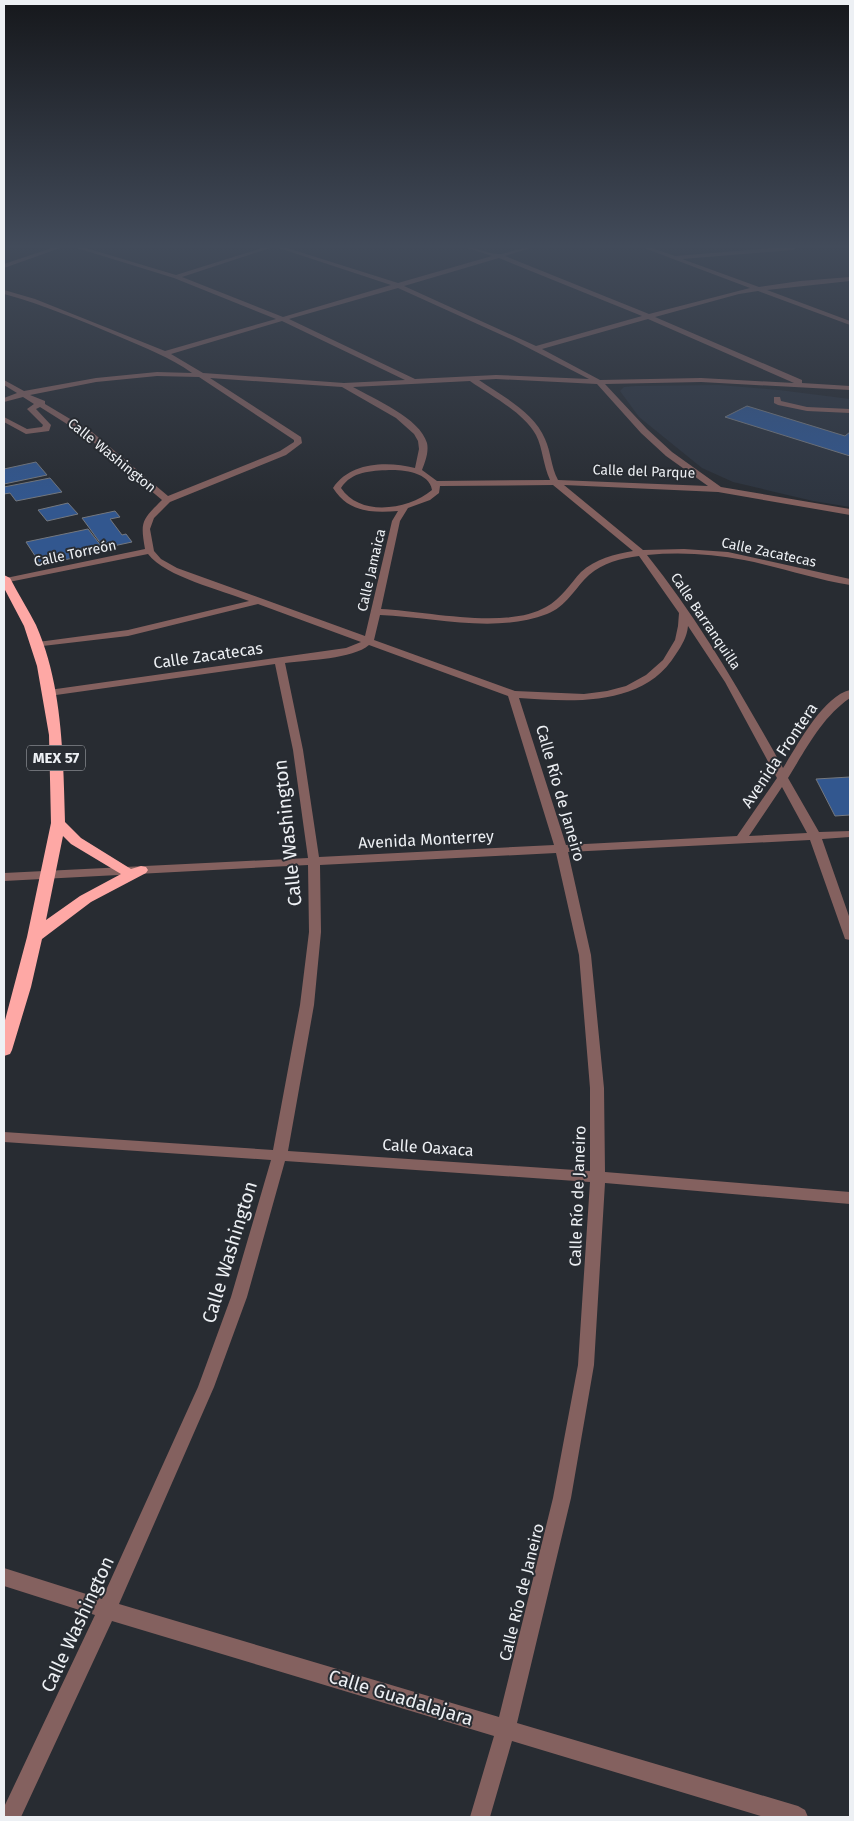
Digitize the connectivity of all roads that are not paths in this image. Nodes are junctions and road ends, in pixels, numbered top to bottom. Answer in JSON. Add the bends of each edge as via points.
{"nodes":[{"id":1,"x":116,"y":333,"type":"edge"},
{"id":2,"x":235,"y":333,"type":"edge"},
{"id":3,"x":313,"y":333,"type":"edge"},
{"id":4,"x":503,"y":333,"type":"edge"},
{"id":5,"x":588,"y":333,"type":"edge"},
{"id":6,"x":686,"y":333,"type":"edge"},
{"id":7,"x":536,"y":348,"type":"junction"},
{"id":8,"x":166,"y":353,"type":"junction"},
{"id":9,"x":203,"y":375,"type":"junction"},
{"id":10,"x":470,"y":377,"type":"junction"},
{"id":11,"x":412,"y":380,"type":"junction"},
{"id":12,"x":4,"y":382,"type":"edge"},
{"id":13,"x":599,"y":382,"type":"junction"},
{"id":14,"x":344,"y":385,"type":"junction"},
{"id":15,"x":811,"y":387,"type":"junction"},
{"id":16,"x":850,"y":388,"type":"edge"},
{"id":17,"x":26,"y":393,"type":"junction"},
{"id":18,"x":850,"y":396,"type":"edge"},
{"id":19,"x":4,"y":400,"type":"edge"},
{"id":20,"x":42,"y":403,"type":"junction"},
{"id":21,"x":834,"y":410,"type":"junction"},
{"id":22,"x":850,"y":410,"type":"edge"},
{"id":23,"x":4,"y":419,"type":"edge"},
{"id":24,"x":418,"y":471,"type":"junction"},
{"id":25,"x":555,"y":482,"type":"junction"},
{"id":26,"x":435,"y":484,"type":"junction"},
{"id":27,"x":718,"y":489,"type":"junction"},
{"id":28,"x":167,"y":500,"type":"junction"},
{"id":29,"x":404,"y":508,"type":"junction"},
{"id":30,"x":850,"y":512,"type":"edge"},
{"id":31,"x":150,"y":551,"type":"junction"},
{"id":32,"x":641,"y":553,"type":"junction"},
{"id":33,"x":5,"y":580,"type":"edge"},
{"id":34,"x":850,"y":582,"type":"edge"},
{"id":35,"x":259,"y":601,"type":"junction"},
{"id":36,"x":375,"y":612,"type":"junction"},
{"id":37,"x":684,"y":613,"type":"junction"},
{"id":38,"x":369,"y":640,"type":"junction"},
{"id":39,"x":38,"y":645,"type":"junction"},
{"id":40,"x":279,"y":660,"type":"junction"},
{"id":41,"x":48,"y":693,"type":"junction"},
{"id":42,"x":850,"y":693,"type":"edge"},
{"id":43,"x":513,"y":694,"type":"junction"},
{"id":44,"x":783,"y":776,"type":"junction"},
{"id":45,"x":58,"y":823,"type":"junction"},
{"id":46,"x":850,"y":834,"type":"edge"},
{"id":47,"x":815,"y":836,"type":"junction"},
{"id":48,"x":740,"y":840,"type":"junction"},
{"id":49,"x":561,"y":849,"type":"junction"},
{"id":50,"x":314,"y":861,"type":"junction"},
{"id":51,"x":124,"y":870,"type":"junction"},
{"id":52,"x":141,"y":870,"type":"junction"},
{"id":53,"x":48,"y":874,"type":"junction"},
{"id":54,"x":4,"y":877,"type":"edge"},
{"id":55,"x":850,"y":936,"type":"edge"},
{"id":56,"x":35,"y":937,"type":"junction"},
{"id":57,"x":4,"y":1050,"type":"edge"},
{"id":58,"x":4,"y":1137,"type":"edge"},
{"id":59,"x":280,"y":1154,"type":"junction"},
{"id":60,"x":598,"y":1176,"type":"junction"},
{"id":61,"x":850,"y":1198,"type":"edge"},
{"id":62,"x":4,"y":1577,"type":"edge"},
{"id":63,"x":107,"y":1610,"type":"junction"},
{"id":64,"x":506,"y":1728,"type":"junction"},
{"id":65,"x":10,"y":1817,"type":"edge"},
{"id":66,"x":480,"y":1817,"type":"edge"},
{"id":67,"x":798,"y":1817,"type":"edge"}],
"edges":[{"from":1,"to":8,"type":"street"},
{"from":2,"to":8,"type":"street"},
{"from":3,"to":11,"type":"street"},
{"from":4,"to":7,"type":"street"},
{"from":5,"to":7,"type":"street"},
{"from":6,"to":15,"type":"street"},
{"from":7,"to":13,"type":"street"},
{"from":8,"to":9,"type":"street"},
{"from":9,"to":14,"type":"street"},
{"from":9,"to":17,"type":"street","via":[[131,376]]},
{"from":9,"to":28,"type":"street","via":[[291,433],[298,443],[283,453]]},
{"from":10,"to":11,"type":"street"},
{"from":10,"to":13,"type":"street"},
{"from":10,"to":25,"type":"street","name":"Calle Barranquilla","via":[[513,408],[539,432],[548,471]]},
{"from":11,"to":14,"type":"street"},
{"from":12,"to":17,"type":"street","name":"Calle Washington"},
{"from":13,"to":15,"type":"street","via":[[701,380]]},
{"from":13,"to":27,"type":"street","via":[[669,454]]},
{"from":14,"to":24,"type":"street","via":[[406,422],[416,432],[422,442],[423,454]]},
{"from":15,"to":16,"type":"street"},
{"from":15,"to":18,"type":"street"},
{"from":17,"to":19,"type":"street"},
{"from":17,"to":20,"type":"street","name":"Calle Washington"},
{"from":20,"to":23,"type":"street","via":[[31,409],[47,425],[46,429],[26,432]]},
{"from":20,"to":28,"type":"street","name":"Calle Washington","via":[[90,434]]},
{"from":21,"to":21,"type":"street","via":[[797,400],[783,398],[776,401],[798,408]]},
{"from":21,"to":22,"type":"street"},
{"from":24,"to":26,"type":"street"},
{"from":24,"to":29,"type":"street","via":[[373,468],[348,475],[337,488],[339,495],[358,506]]},
{"from":25,"to":26,"type":"street","name":"Calle del Parque"},
{"from":25,"to":27,"type":"street","name":"Calle del Parque"},
{"from":25,"to":32,"type":"street","name":"Calle Barranquilla"},
{"from":26,"to":29,"type":"street","via":[[436,491],[430,498]]},
{"from":27,"to":30,"type":"street","name":"Calle del Parque"},
{"from":28,"to":31,"type":"street","via":[[150,517],[146,529]]},
{"from":29,"to":36,"type":"street","name":"Calle Jamaica","via":[[396,521]]},
{"from":31,"to":33,"type":"street","name":"Calle Torreón"},
{"from":31,"to":35,"type":"street","via":[[158,561],[174,570]]},
{"from":32,"to":34,"type":"street","name":"Calle Zacatecas","via":[[729,555]]},
{"from":32,"to":36,"type":"street","name":"Calle Zacatecas","via":[[603,561],[587,572],[559,604],[526,618],[494,621]]},
{"from":32,"to":37,"type":"street","name":"Calle Barranquilla"},
{"from":33,"to":39,"type":"highway","number":"MEX 57"},
{"from":35,"to":38,"type":"street"},
{"from":35,"to":39,"type":"street","via":[[128,633]]},
{"from":36,"to":38,"type":"street","name":"Calle Jamaica"},
{"from":37,"to":43,"type":"street","via":[[681,639],[670,656],[654,675],[635,687],[581,698]]},
{"from":37,"to":44,"type":"street","name":"Calle Barranquilla","via":[[730,682]]},
{"from":38,"to":40,"type":"street","name":"Calle Zacatecas","via":[[348,651]]},
{"from":38,"to":43,"type":"street"},
{"from":39,"to":41,"type":"highway","number":"MEX 57"},
{"from":40,"to":41,"type":"street","name":"Calle Zacatecas"},
{"from":40,"to":50,"type":"street","name":"Calle Washington","via":[[298,750]]},
{"from":41,"to":45,"type":"highway","number":"MEX 57","via":[[56,735]]},
{"from":42,"to":44,"type":"street","name":"Avenida Frontera","via":[[834,704]]},
{"from":43,"to":49,"type":"street","name":"Calle Río de Janeiro"},
{"from":44,"to":47,"type":"street","name":"Calle Barranquilla"},
{"from":44,"to":48,"type":"street","name":"Avenida Frontera"},
{"from":45,"to":51,"type":"highway","via":[[76,841]]},
{"from":45,"to":53,"type":"highway","number":"MEX 57"},
{"from":46,"to":47,"type":"street","name":"Avenida Monterrey"},
{"from":47,"to":48,"type":"street","name":"Avenida Monterrey"},
{"from":47,"to":55,"type":"street","name":"Calle Barranquilla"},
{"from":48,"to":49,"type":"street","name":"Avenida Monterrey"},
{"from":49,"to":50,"type":"street","name":"Avenida Monterrey"},
{"from":49,"to":60,"type":"street","name":"Calle Río de Janeiro","via":[[585,956],[597,1088]]},
{"from":50,"to":52,"type":"street","name":"Avenida Monterrey"},
{"from":50,"to":59,"type":"street","name":"Calle Washington","via":[[316,932]]},
{"from":51,"to":52,"type":"street","name":"Avenida Monterrey"},
{"from":51,"to":53,"type":"street","name":"Avenida Monterrey"},
{"from":52,"to":56,"type":"highway","via":[[78,902]]},
{"from":53,"to":54,"type":"street","name":"Avenida Monterrey"},
{"from":53,"to":56,"type":"highway","number":"MEX 57"},
{"from":56,"to":57,"type":"highway","number":"MEX 57"},
{"from":58,"to":59,"type":"street","name":"Calle Oaxaca"},
{"from":59,"to":60,"type":"street","name":"Calle Oaxaca"},
{"from":59,"to":63,"type":"street","name":"Calle Washington","via":[[239,1296],[206,1387]]},
{"from":60,"to":61,"type":"street","name":"Calle Oaxaca"},
{"from":60,"to":64,"type":"street","name":"Calle Río de Janeiro","via":[[586,1365],[562,1498]]},
{"from":62,"to":63,"type":"street","name":"Calle Guadalajara"},
{"from":63,"to":64,"type":"street","name":"Calle Guadalajara"},
{"from":63,"to":65,"type":"street","name":"Calle Washington"},
{"from":64,"to":66,"type":"street","name":"Calle Río de Janeiro"},
{"from":64,"to":67,"type":"street","name":"Calle Guadalajara"}]}
